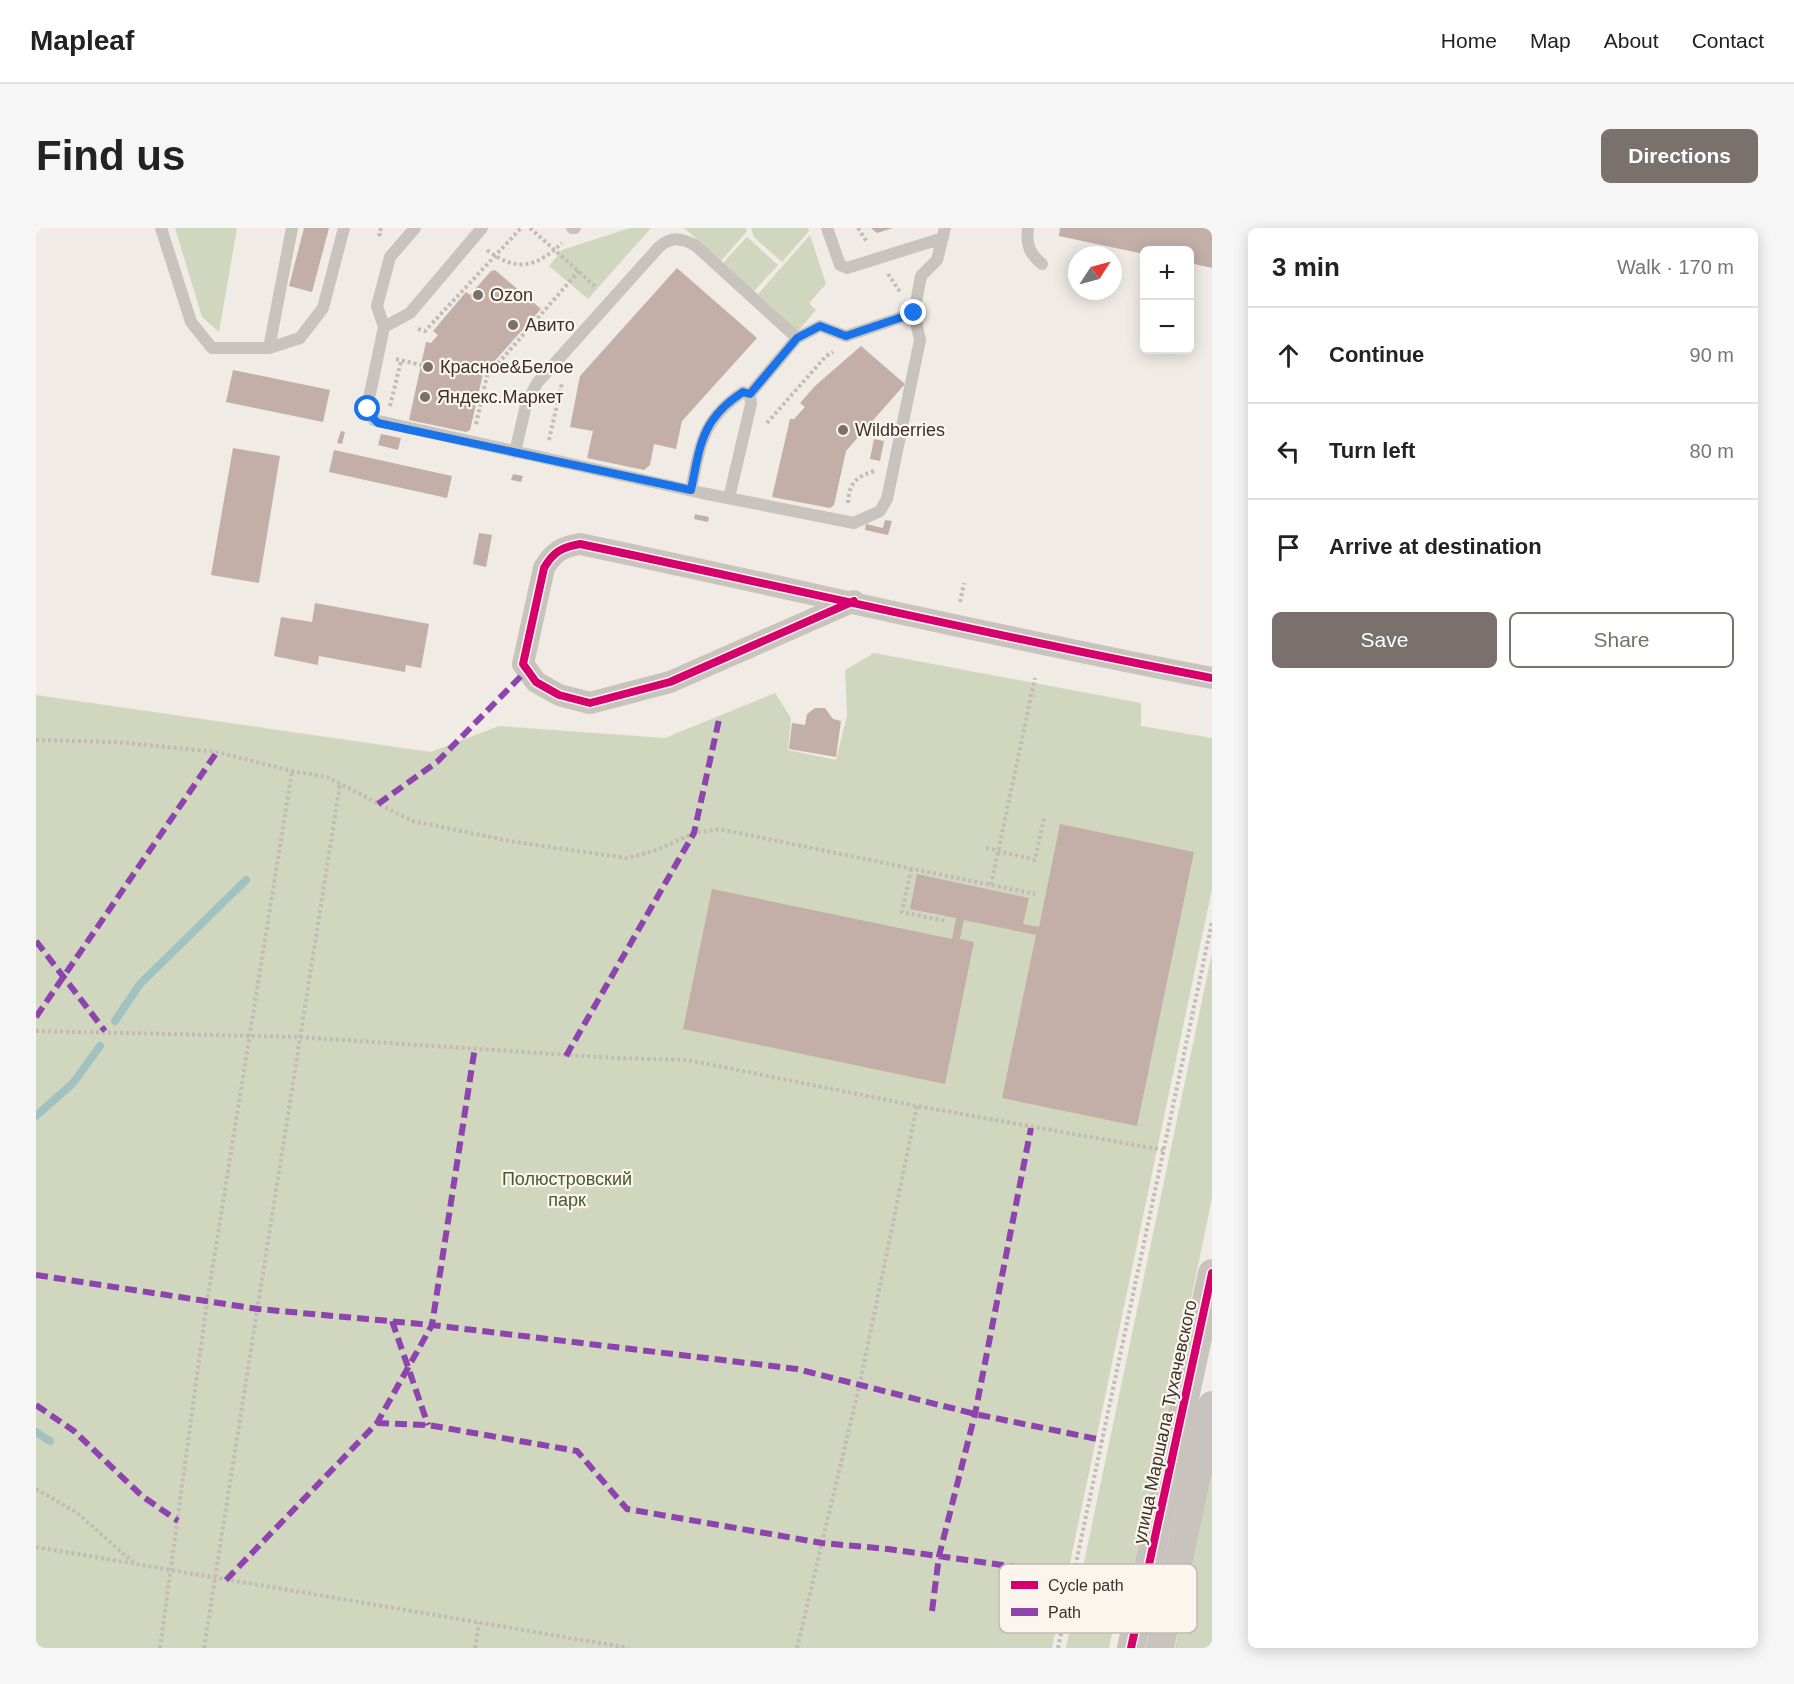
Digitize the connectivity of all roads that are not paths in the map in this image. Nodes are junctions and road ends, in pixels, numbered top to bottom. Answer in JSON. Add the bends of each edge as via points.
{"nodes":[{"id":1,"x":161,"y":228,"type":"edge"},
{"id":2,"x":292,"y":228,"type":"edge"},
{"id":3,"x":344,"y":228,"type":"edge"},
{"id":4,"x":415,"y":228,"type":"edge"},
{"id":5,"x":827,"y":228,"type":"edge"},
{"id":6,"x":1028,"y":228,"type":"edge"},
{"id":7,"x":480,"y":230,"type":"edge"},
{"id":8,"x":944,"y":233,"type":"edge"},
{"id":9,"x":1042,"y":264,"type":"dead end"},
{"id":10,"x":914,"y":313,"type":"junction"},
{"id":11,"x":384,"y":327,"type":"junction"},
{"id":12,"x":797,"y":338,"type":"junction"},
{"id":13,"x":269,"y":348,"type":"junction"},
{"id":14,"x":750,"y":394,"type":"junction"},
{"id":15,"x":515,"y":452,"type":"junction"},
{"id":16,"x":691,"y":490,"type":"junction"},
{"id":17,"x":729,"y":498,"type":"junction"},
{"id":18,"x":854,"y":601,"type":"junction"},
{"id":19,"x":1212,"y":678,"type":"edge"},
{"id":20,"x":1212,"y":1273,"type":"edge"},
{"id":21,"x":1212,"y":1405,"type":"edge"},
{"id":22,"x":1199,"y":1433,"type":"edge"},
{"id":23,"x":1158,"y":1564,"type":"edge"},
{"id":24,"x":1175,"y":1564,"type":"edge"},
{"id":25,"x":1136,"y":1633,"type":"edge"},
{"id":26,"x":1163,"y":1633,"type":"edge"},
{"id":27,"x":1131,"y":1648,"type":"edge"},
{"id":28,"x":1160,"y":1648,"type":"edge"}],
"edges":[{"from":1,"to":13,"type":"lane","via":[[191,322],[212,348]]},
{"from":2,"to":13,"type":"lane"},
{"from":3,"to":13,"type":"lane","via":[[323,308],[300,338]]},
{"from":4,"to":11,"type":"lane","via":[[390,257],[377,306]]},
{"from":5,"to":8,"type":"lane","via":[[840,265],[847,268]]},
{"from":6,"to":9,"type":"lane","via":[[1026,243],[1031,255]]},
{"from":7,"to":11,"type":"lane","via":[[403,321]]},
{"from":8,"to":10,"type":"lane","via":[[937,260],[921,276]]},
{"from":10,"to":12,"type":"lane","via":[[846,336],[820,326]]},
{"from":10,"to":17,"type":"lane","via":[[920,340],[887,499],[880,511],[854,523]]},
{"from":11,"to":15,"type":"lane","via":[[368,403],[374,420]]},
{"from":12,"to":14,"type":"lane"},
{"from":12,"to":15,"type":"lane","via":[[696,246],[678,238],[669,240],[530,394]]},
{"from":14,"to":16,"type":"lane","via":[[743,392],[733,399],[704,431]]},
{"from":14,"to":17,"type":"lane"},
{"from":15,"to":16,"type":"lane"},
{"from":16,"to":17,"type":"lane"},
{"from":18,"to":18,"type":"street","via":[[580,544],[564,547],[551,556],[544,568],[523,664],[536,682],[559,695],[590,703],[670,682]]},
{"from":18,"to":19,"type":"street"},
{"from":20,"to":22,"type":"street","name":"улица Маршала Тухачевского"},
{"from":21,"to":22,"type":"street","name":"улица Маршала Тухачевского"},
{"from":22,"to":23,"type":"street","name":"улица Маршала Тухачевского"},
{"from":22,"to":24,"type":"street","name":"улица Маршала Тухачевского"},
{"from":25,"to":27,"type":"street","name":"улица Маршала Тухачевского"},
{"from":26,"to":28,"type":"street","name":"улица Маршала Тухачевского"}]}
